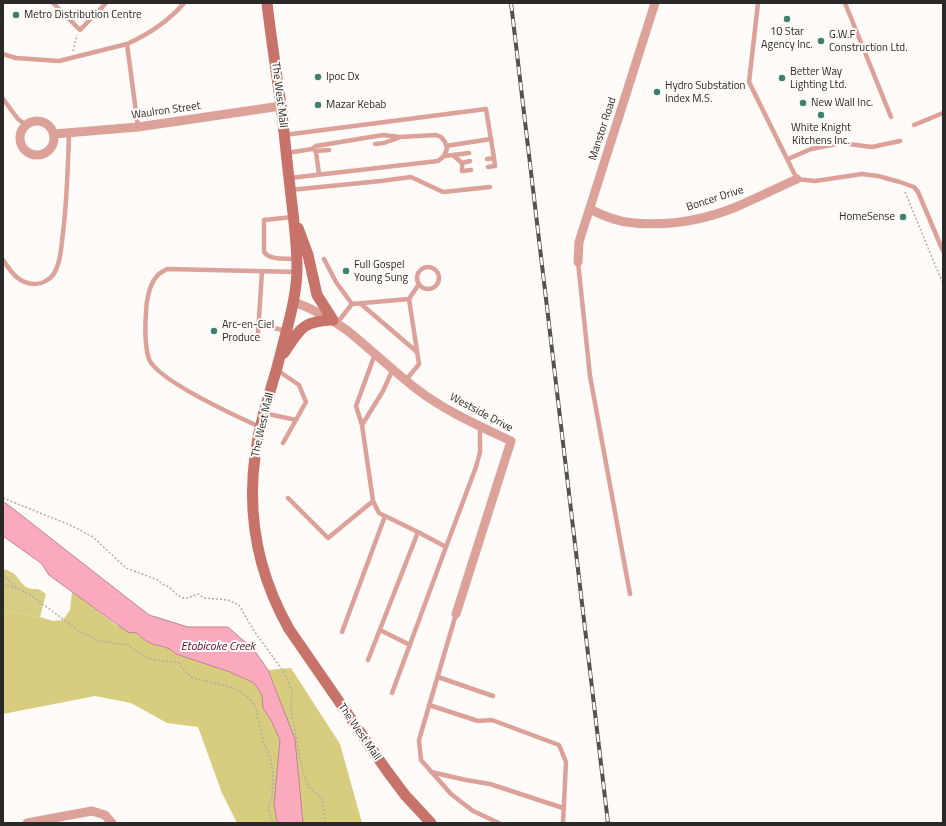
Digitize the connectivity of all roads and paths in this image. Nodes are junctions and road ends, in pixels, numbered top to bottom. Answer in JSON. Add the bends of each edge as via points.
{"nodes":[{"id":1,"x":53,"y":3,"type":"edge"},
{"id":2,"x":184,"y":3,"type":"edge"},
{"id":3,"x":267,"y":3,"type":"edge"},
{"id":4,"x":655,"y":3,"type":"edge"},
{"id":5,"x":758,"y":3,"type":"edge"},
{"id":6,"x":845,"y":3,"type":"edge"},
{"id":7,"x":104,"y":4,"type":"edge"},
{"id":8,"x":80,"y":30,"type":"junction"},
{"id":9,"x":127,"y":44,"type":"junction"},
{"id":10,"x":3,"y":54,"type":"edge"},
{"id":11,"x":71,"y":58,"type":"junction"},
{"id":12,"x":3,"y":99,"type":"edge"},
{"id":13,"x":281,"y":106,"type":"junction"},
{"id":14,"x":943,"y":113,"type":"edge"},
{"id":15,"x":891,"y":117,"type":"dead end"},
{"id":16,"x":26,"y":125,"type":"junction"},
{"id":17,"x":914,"y":125,"type":"dead end"},
{"id":18,"x":138,"y":127,"type":"junction"},
{"id":19,"x":69,"y":133,"type":"junction"},
{"id":20,"x":54,"y":134,"type":"junction"},
{"id":21,"x":284,"y":135,"type":"junction"},
{"id":22,"x":400,"y":137,"type":"junction"},
{"id":23,"x":491,"y":140,"type":"junction"},
{"id":24,"x":900,"y":141,"type":"dead end"},
{"id":25,"x":375,"y":144,"type":"dead end"},
{"id":26,"x":446,"y":146,"type":"junction"},
{"id":27,"x":329,"y":150,"type":"dead end"},
{"id":28,"x":493,"y":150,"type":"junction"},
{"id":29,"x":314,"y":151,"type":"junction"},
{"id":30,"x":486,"y":151,"type":"dead end"},
{"id":31,"x":286,"y":154,"type":"junction"},
{"id":32,"x":469,"y":154,"type":"dead end"},
{"id":33,"x":453,"y":155,"type":"junction"},
{"id":34,"x":444,"y":156,"type":"junction"},
{"id":35,"x":494,"y":158,"type":"junction"},
{"id":36,"x":487,"y":159,"type":"dead end"},
{"id":37,"x":788,"y":159,"type":"junction"},
{"id":38,"x":470,"y":162,"type":"dead end"},
{"id":39,"x":462,"y":163,"type":"junction"},
{"id":40,"x":488,"y":167,"type":"dead end"},
{"id":41,"x":471,"y":170,"type":"dead end"},
{"id":42,"x":319,"y":174,"type":"junction"},
{"id":43,"x":288,"y":178,"type":"junction"},
{"id":44,"x":798,"y":179,"type":"junction"},
{"id":45,"x":490,"y":187,"type":"dead end"},
{"id":46,"x":903,"y":188,"type":"dead end"},
{"id":47,"x":290,"y":190,"type":"junction"},
{"id":48,"x":590,"y":209,"type":"junction"},
{"id":49,"x":293,"y":215,"type":"junction"},
{"id":50,"x":943,"y":251,"type":"edge"},
{"id":51,"x":296,"y":259,"type":"junction"},
{"id":52,"x":324,"y":259,"type":"dead end"},
{"id":53,"x":3,"y":260,"type":"edge"},
{"id":54,"x":578,"y":262,"type":"joint"},
{"id":55,"x":262,"y":271,"type":"junction"},
{"id":56,"x":297,"y":272,"type":"junction"},
{"id":57,"x":419,"y":284,"type":"junction"},
{"id":58,"x":943,"y":284,"type":"edge"},
{"id":59,"x":409,"y":299,"type":"junction"},
{"id":60,"x":294,"y":302,"type":"junction"},
{"id":61,"x":352,"y":304,"type":"junction"},
{"id":62,"x":361,"y":304,"type":"junction"},
{"id":63,"x":335,"y":321,"type":"junction"},
{"id":64,"x":258,"y":324,"type":"junction"},
{"id":65,"x":287,"y":331,"type":"junction"},
{"id":66,"x":258,"y":333,"type":"dead end"},
{"id":67,"x":417,"y":352,"type":"junction"},
{"id":68,"x":375,"y":354,"type":"junction"},
{"id":69,"x":280,"y":357,"type":"junction"},
{"id":70,"x":393,"y":369,"type":"junction"},
{"id":71,"x":277,"y":370,"type":"junction"},
{"id":72,"x":406,"y":380,"type":"junction"},
{"id":73,"x":264,"y":413,"type":"junction"},
{"id":74,"x":296,"y":420,"type":"junction"},
{"id":75,"x":362,"y":425,"type":"junction"},
{"id":76,"x":480,"y":426,"type":"junction"},
{"id":77,"x":260,"y":427,"type":"junction"},
{"id":78,"x":282,"y":443,"type":"dead end"},
{"id":79,"x":3,"y":498,"type":"edge"},
{"id":80,"x":288,"y":498,"type":"dead end"},
{"id":81,"x":373,"y":501,"type":"junction"},
{"id":82,"x":385,"y":516,"type":"junction"},
{"id":83,"x":418,"y":532,"type":"junction"},
{"id":84,"x":446,"y":547,"type":"junction"},
{"id":85,"x":3,"y":575,"type":"edge"},
{"id":86,"x":3,"y":585,"type":"edge"},
{"id":87,"x":17,"y":588,"type":"junction"},
{"id":88,"x":630,"y":594,"type":"dead end"},
{"id":89,"x":456,"y":614,"type":"joint"},
{"id":90,"x":380,"y":630,"type":"junction"},
{"id":91,"x":342,"y":632,"type":"dead end"},
{"id":92,"x":410,"y":645,"type":"junction"},
{"id":93,"x":368,"y":660,"type":"dead end"},
{"id":94,"x":438,"y":676,"type":"junction"},
{"id":95,"x":392,"y":693,"type":"dead end"},
{"id":96,"x":493,"y":696,"type":"dead end"},
{"id":97,"x":429,"y":706,"type":"junction"},
{"id":98,"x":431,"y":772,"type":"junction"},
{"id":99,"x":563,"y":808,"type":"junction"},
{"id":100,"x":27,"y":823,"type":"edge"},
{"id":101,"x":112,"y":823,"type":"edge"},
{"id":102,"x":273,"y":823,"type":"edge"},
{"id":103,"x":325,"y":823,"type":"edge"},
{"id":104,"x":431,"y":823,"type":"edge"},
{"id":105,"x":499,"y":823,"type":"edge"},
{"id":106,"x":563,"y":823,"type":"edge"}],
"edges":[{"from":1,"to":8,"type":"lane"},
{"from":2,"to":9,"type":"lane","via":[[147,35]]},
{"from":3,"to":13,"type":"main road","name":"The West Mall"},
{"from":4,"to":48,"type":"street","name":"Manstor Road"},
{"from":5,"to":37,"type":"lane","via":[[749,82]]},
{"from":6,"to":15,"type":"lane"},
{"from":7,"to":8,"type":"lane"},
{"from":8,"to":11,"type":"path"},
{"from":9,"to":11,"type":"lane"},
{"from":9,"to":18,"type":"lane"},
{"from":10,"to":11,"type":"lane","via":[[16,58]]},
{"from":12,"to":16,"type":"lane","via":[[18,119]]},
{"from":13,"to":18,"type":"street","name":"Waulron Street"},
{"from":13,"to":21,"type":"main road","name":"The West Mall"},
{"from":14,"to":17,"type":"lane"},
{"from":16,"to":20,"type":"street","via":[[40,121],[49,125]]},
{"from":16,"to":20,"type":"street","via":[[20,139],[24,148],[32,154],[47,152],[53,144]]},
{"from":18,"to":19,"type":"street","name":"Waulron Street"},
{"from":19,"to":20,"type":"street","name":"Waulron Street"},
{"from":19,"to":53,"type":"lane","via":[[66,207],[60,260],[54,274],[38,284],[29,284],[19,280]]},
{"from":21,"to":23,"type":"lane","via":[[486,109]]},
{"from":21,"to":31,"type":"main road","name":"The West Mall"},
{"from":22,"to":25,"type":"lane"},
{"from":22,"to":26,"type":"lane","via":[[436,135],[446,142]]},
{"from":22,"to":29,"type":"lane","via":[[383,136],[316,146]]},
{"from":23,"to":26,"type":"lane"},
{"from":23,"to":28,"type":"lane"},
{"from":24,"to":37,"type":"lane","via":[[872,147],[841,143],[811,149]]},
{"from":26,"to":34,"type":"lane"},
{"from":27,"to":29,"type":"lane"},
{"from":28,"to":30,"type":"lane"},
{"from":28,"to":35,"type":"lane"},
{"from":29,"to":31,"type":"lane"},
{"from":29,"to":42,"type":"lane"},
{"from":31,"to":43,"type":"main road","name":"The West Mall"},
{"from":32,"to":33,"type":"lane"},
{"from":33,"to":34,"type":"lane"},
{"from":33,"to":39,"type":"lane"},
{"from":34,"to":42,"type":"lane","via":[[438,160]]},
{"from":35,"to":36,"type":"lane"},
{"from":35,"to":40,"type":"lane","via":[[495,166]]},
{"from":37,"to":44,"type":"lane"},
{"from":38,"to":39,"type":"lane"},
{"from":39,"to":41,"type":"lane","via":[[462,171]]},
{"from":42,"to":43,"type":"lane"},
{"from":43,"to":47,"type":"main road","name":"The West Mall"},
{"from":44,"to":48,"type":"street","name":"Boncer Drive","via":[[735,207],[706,217],[681,221],[632,223]]},
{"from":44,"to":50,"type":"lane","via":[[815,181],[862,174],[914,187]]},
{"from":45,"to":47,"type":"lane","via":[[443,192],[411,177]]},
{"from":46,"to":58,"type":"path"},
{"from":47,"to":49,"type":"main road","name":"The West Mall"},
{"from":48,"to":54,"type":"street","name":"Manstor Road","via":[[578,242]]},
{"from":49,"to":51,"type":"main road","name":"The West Mall"},
{"from":49,"to":51,"type":"lane","via":[[264,220],[264,252],[272,258]]},
{"from":49,"to":63,"type":"main road","via":[[308,255],[317,295]]},
{"from":51,"to":56,"type":"main road","name":"The West Mall"},
{"from":52,"to":61,"type":"lane"},
{"from":54,"to":88,"type":"lane","via":[[590,376]]},
{"from":55,"to":56,"type":"lane"},
{"from":55,"to":64,"type":"lane"},
{"from":55,"to":77,"type":"lane","via":[[167,269],[157,276],[146,303],[145,332],[149,360],[164,376]]},
{"from":56,"to":60,"type":"main road","name":"The West Mall"},
{"from":57,"to":57,"type":"lane","via":[[424,288],[434,286],[438,280],[436,270],[422,268],[417,273]]},
{"from":57,"to":59,"type":"lane"},
{"from":59,"to":62,"type":"lane"},
{"from":59,"to":67,"type":"lane"},
{"from":60,"to":63,"type":"street","name":"Westside Drive"},
{"from":60,"to":65,"type":"main road","name":"The West Mall"},
{"from":61,"to":62,"type":"lane"},
{"from":61,"to":63,"type":"lane"},
{"from":62,"to":67,"type":"lane"},
{"from":63,"to":68,"type":"street","name":"Westside Drive"},
{"from":63,"to":69,"type":"main road","via":[[322,320],[308,324],[299,331]]},
{"from":64,"to":65,"type":"lane"},
{"from":64,"to":66,"type":"lane"},
{"from":65,"to":69,"type":"main road","name":"The West Mall"},
{"from":67,"to":72,"type":"lane","via":[[419,364]]},
{"from":68,"to":70,"type":"street","name":"Westside Drive"},
{"from":68,"to":75,"type":"lane","via":[[356,406]]},
{"from":69,"to":71,"type":"main road","name":"The West Mall"},
{"from":70,"to":72,"type":"street","name":"Westside Drive"},
{"from":70,"to":75,"type":"lane"},
{"from":71,"to":73,"type":"main road","name":"The West Mall"},
{"from":71,"to":74,"type":"lane","via":[[299,386],[306,402]]},
{"from":72,"to":76,"type":"street","name":"Westside Drive","via":[[444,407]]},
{"from":73,"to":74,"type":"lane"},
{"from":73,"to":77,"type":"main road","name":"The West Mall"},
{"from":74,"to":78,"type":"lane"},
{"from":75,"to":81,"type":"lane"},
{"from":76,"to":84,"type":"lane","via":[[480,452],[476,467]]},
{"from":76,"to":89,"type":"street","name":"Westside Drive","via":[[511,441]]},
{"from":77,"to":104,"type":"main road","name":"The West Mall","via":[[254,455],[253,522],[266,582],[289,629],[387,772]]},
{"from":79,"to":103,"type":"path","via":[[70,525],[92,537],[126,568],[158,580],[182,598],[198,594],[204,598],[228,600],[240,605],[254,631],[284,672],[292,692],[291,711],[303,772],[309,787],[322,798]]},
{"from":80,"to":81,"type":"lane","via":[[328,538]]},
{"from":81,"to":82,"type":"lane","via":[[380,513]]},
{"from":82,"to":83,"type":"lane"},
{"from":82,"to":91,"type":"lane"},
{"from":83,"to":84,"type":"lane"},
{"from":83,"to":90,"type":"lane"},
{"from":84,"to":92,"type":"lane"},
{"from":85,"to":87,"type":"path"},
{"from":86,"to":87,"type":"path"},
{"from":87,"to":102,"type":"path","via":[[99,642],[128,645],[146,658],[178,662],[190,677],[234,688],[247,696],[256,708],[263,741],[271,759],[272,798],[268,808]]},
{"from":89,"to":94,"type":"lane"},
{"from":90,"to":92,"type":"lane"},
{"from":90,"to":93,"type":"lane"},
{"from":92,"to":95,"type":"lane"},
{"from":94,"to":96,"type":"lane"},
{"from":94,"to":97,"type":"lane"},
{"from":97,"to":98,"type":"lane","via":[[419,740],[421,760]]},
{"from":97,"to":99,"type":"lane","via":[[478,721],[492,720],[559,745],[566,762]]},
{"from":98,"to":99,"type":"lane","via":[[490,784]]},
{"from":98,"to":105,"type":"lane","via":[[451,794],[473,811]]},
{"from":99,"to":106,"type":"lane"},
{"from":100,"to":101,"type":"street","via":[[92,811],[105,815]]}]}
